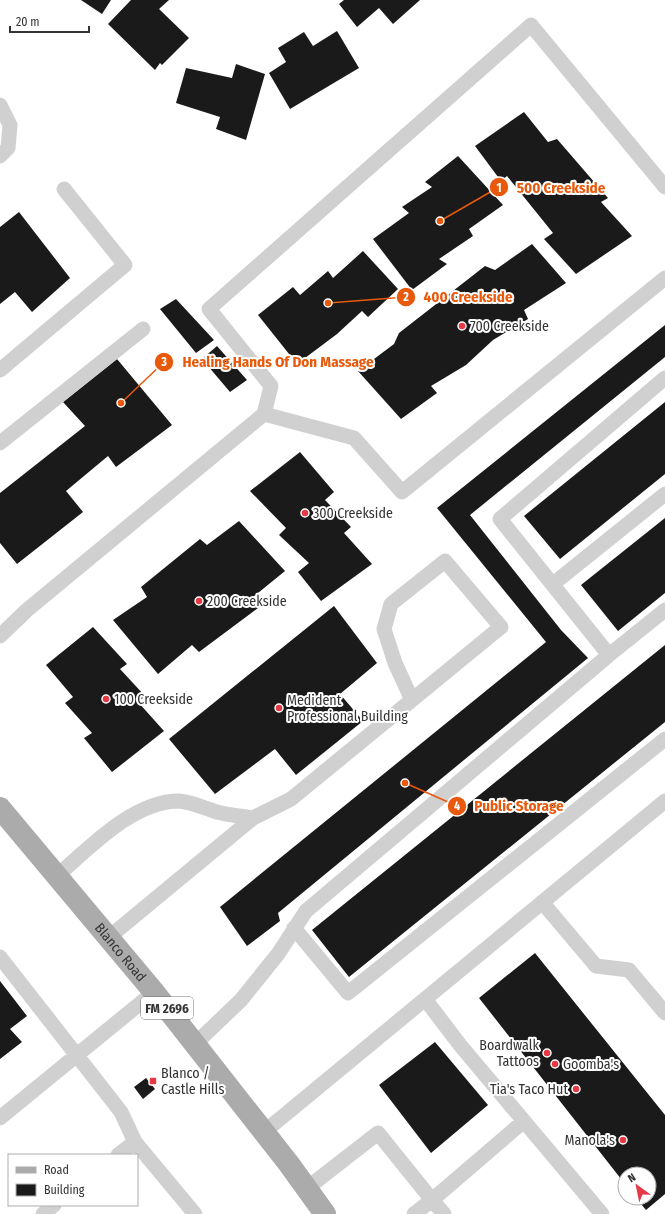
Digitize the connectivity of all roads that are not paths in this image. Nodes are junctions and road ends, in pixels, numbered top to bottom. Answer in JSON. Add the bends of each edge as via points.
{"nodes":[{"id":1,"x":0,"y":105,"type":"edge"},
{"id":2,"x":0,"y":156,"type":"edge"},
{"id":3,"x":665,"y":188,"type":"edge"},
{"id":4,"x":64,"y":189,"type":"dead end"},
{"id":5,"x":665,"y":278,"type":"edge"},
{"id":6,"x":143,"y":329,"type":"dead end"},
{"id":7,"x":0,"y":370,"type":"edge"},
{"id":8,"x":665,"y":378,"type":"edge"},
{"id":9,"x":264,"y":414,"type":"junction"},
{"id":10,"x":0,"y":443,"type":"edge"},
{"id":11,"x":665,"y":494,"type":"edge"},
{"id":12,"x":553,"y":584,"type":"junction"},
{"id":13,"x":665,"y":610,"type":"edge"},
{"id":14,"x":0,"y":636,"type":"edge"},
{"id":15,"x":610,"y":655,"type":"junction"},
{"id":16,"x":412,"y":700,"type":"junction"},
{"id":17,"x":665,"y":739,"type":"edge"},
{"id":18,"x":665,"y":800,"type":"edge"},
{"id":19,"x":1,"y":813,"type":"edge"},
{"id":20,"x":253,"y":818,"type":"junction"},
{"id":21,"x":57,"y":876,"type":"junction"},
{"id":22,"x":542,"y":902,"type":"junction"},
{"id":23,"x":294,"y":928,"type":"junction"},
{"id":24,"x":108,"y":938,"type":"junction"},
{"id":25,"x":0,"y":958,"type":"edge"},
{"id":26,"x":154,"y":992,"type":"junction"},
{"id":27,"x":424,"y":999,"type":"junction"},
{"id":28,"x":665,"y":1013,"type":"edge"},
{"id":29,"x":195,"y":1044,"type":"junction"},
{"id":30,"x":78,"y":1055,"type":"junction"},
{"id":31,"x":0,"y":1118,"type":"edge"},
{"id":32,"x":524,"y":1121,"type":"junction"},
{"id":33,"x":264,"y":1132,"type":"junction"},
{"id":34,"x":135,"y":1142,"type":"junction"},
{"id":35,"x":119,"y":1154,"type":"edge"},
{"id":36,"x":306,"y":1189,"type":"junction"},
{"id":37,"x":432,"y":1200,"type":"junction"},
{"id":38,"x":53,"y":1206,"type":"edge"},
{"id":39,"x":43,"y":1214,"type":"edge"},
{"id":40,"x":195,"y":1214,"type":"edge"},
{"id":41,"x":325,"y":1214,"type":"edge"},
{"id":42,"x":414,"y":1214,"type":"edge"},
{"id":43,"x":444,"y":1214,"type":"edge"},
{"id":44,"x":602,"y":1214,"type":"edge"}],
"edges":[{"from":1,"to":2,"type":"lane","via":[[10,125],[8,148]]},
{"from":3,"to":9,"type":"lane","via":[[531,25],[209,309],[271,386]]},
{"from":4,"to":7,"type":"lane","via":[[125,265]]},
{"from":5,"to":9,"type":"lane","via":[[402,492],[354,438]]},
{"from":6,"to":10,"type":"lane"},
{"from":8,"to":12,"type":"lane","via":[[500,519]]},
{"from":9,"to":14,"type":"lane","via":[[27,610]]},
{"from":11,"to":12,"type":"lane"},
{"from":12,"to":15,"type":"lane"},
{"from":13,"to":15,"type":"lane"},
{"from":15,"to":23,"type":"lane","via":[[306,911]]},
{"from":16,"to":16,"type":"lane","via":[[501,627],[445,561],[391,604],[384,629],[395,663]]},
{"from":16,"to":20,"type":"lane","via":[[291,798]]},
{"from":17,"to":23,"type":"lane","via":[[348,993]]},
{"from":18,"to":22,"type":"lane"},
{"from":19,"to":21,"type":"main road","name":"Blanco Road","number":"FM 2696"},
{"from":20,"to":21,"type":"lane","via":[[217,812],[179,801],[158,804],[134,814],[112,828]]},
{"from":20,"to":24,"type":"lane"},
{"from":21,"to":24,"type":"main road","name":"Blanco Road","number":"FM 2696"},
{"from":22,"to":27,"type":"lane"},
{"from":22,"to":28,"type":"lane","via":[[596,966],[629,970]]},
{"from":23,"to":29,"type":"lane","via":[[278,954],[241,1000]]},
{"from":24,"to":26,"type":"main road","name":"Blanco Road","number":"FM 2696"},
{"from":25,"to":30,"type":"lane"},
{"from":26,"to":29,"type":"main road","name":"Blanco Road","number":"FM 2696"},
{"from":26,"to":30,"type":"lane"},
{"from":27,"to":32,"type":"lane"},
{"from":27,"to":33,"type":"lane"},
{"from":29,"to":33,"type":"main road","name":"Blanco Road","number":"FM 2696"},
{"from":30,"to":31,"type":"lane"},
{"from":30,"to":34,"type":"lane","via":[[121,1112]]},
{"from":32,"to":37,"type":"lane"},
{"from":32,"to":44,"type":"lane"},
{"from":33,"to":36,"type":"main road","name":"Blanco Road","number":"FM 2696"},
{"from":34,"to":35,"type":"lane"},
{"from":34,"to":40,"type":"lane"},
{"from":36,"to":37,"type":"lane","via":[[378,1133]]},
{"from":36,"to":41,"type":"main road","name":"Blanco Road","number":"FM 2696"},
{"from":37,"to":42,"type":"lane"},
{"from":37,"to":43,"type":"lane"},
{"from":38,"to":39,"type":"lane"}]}
